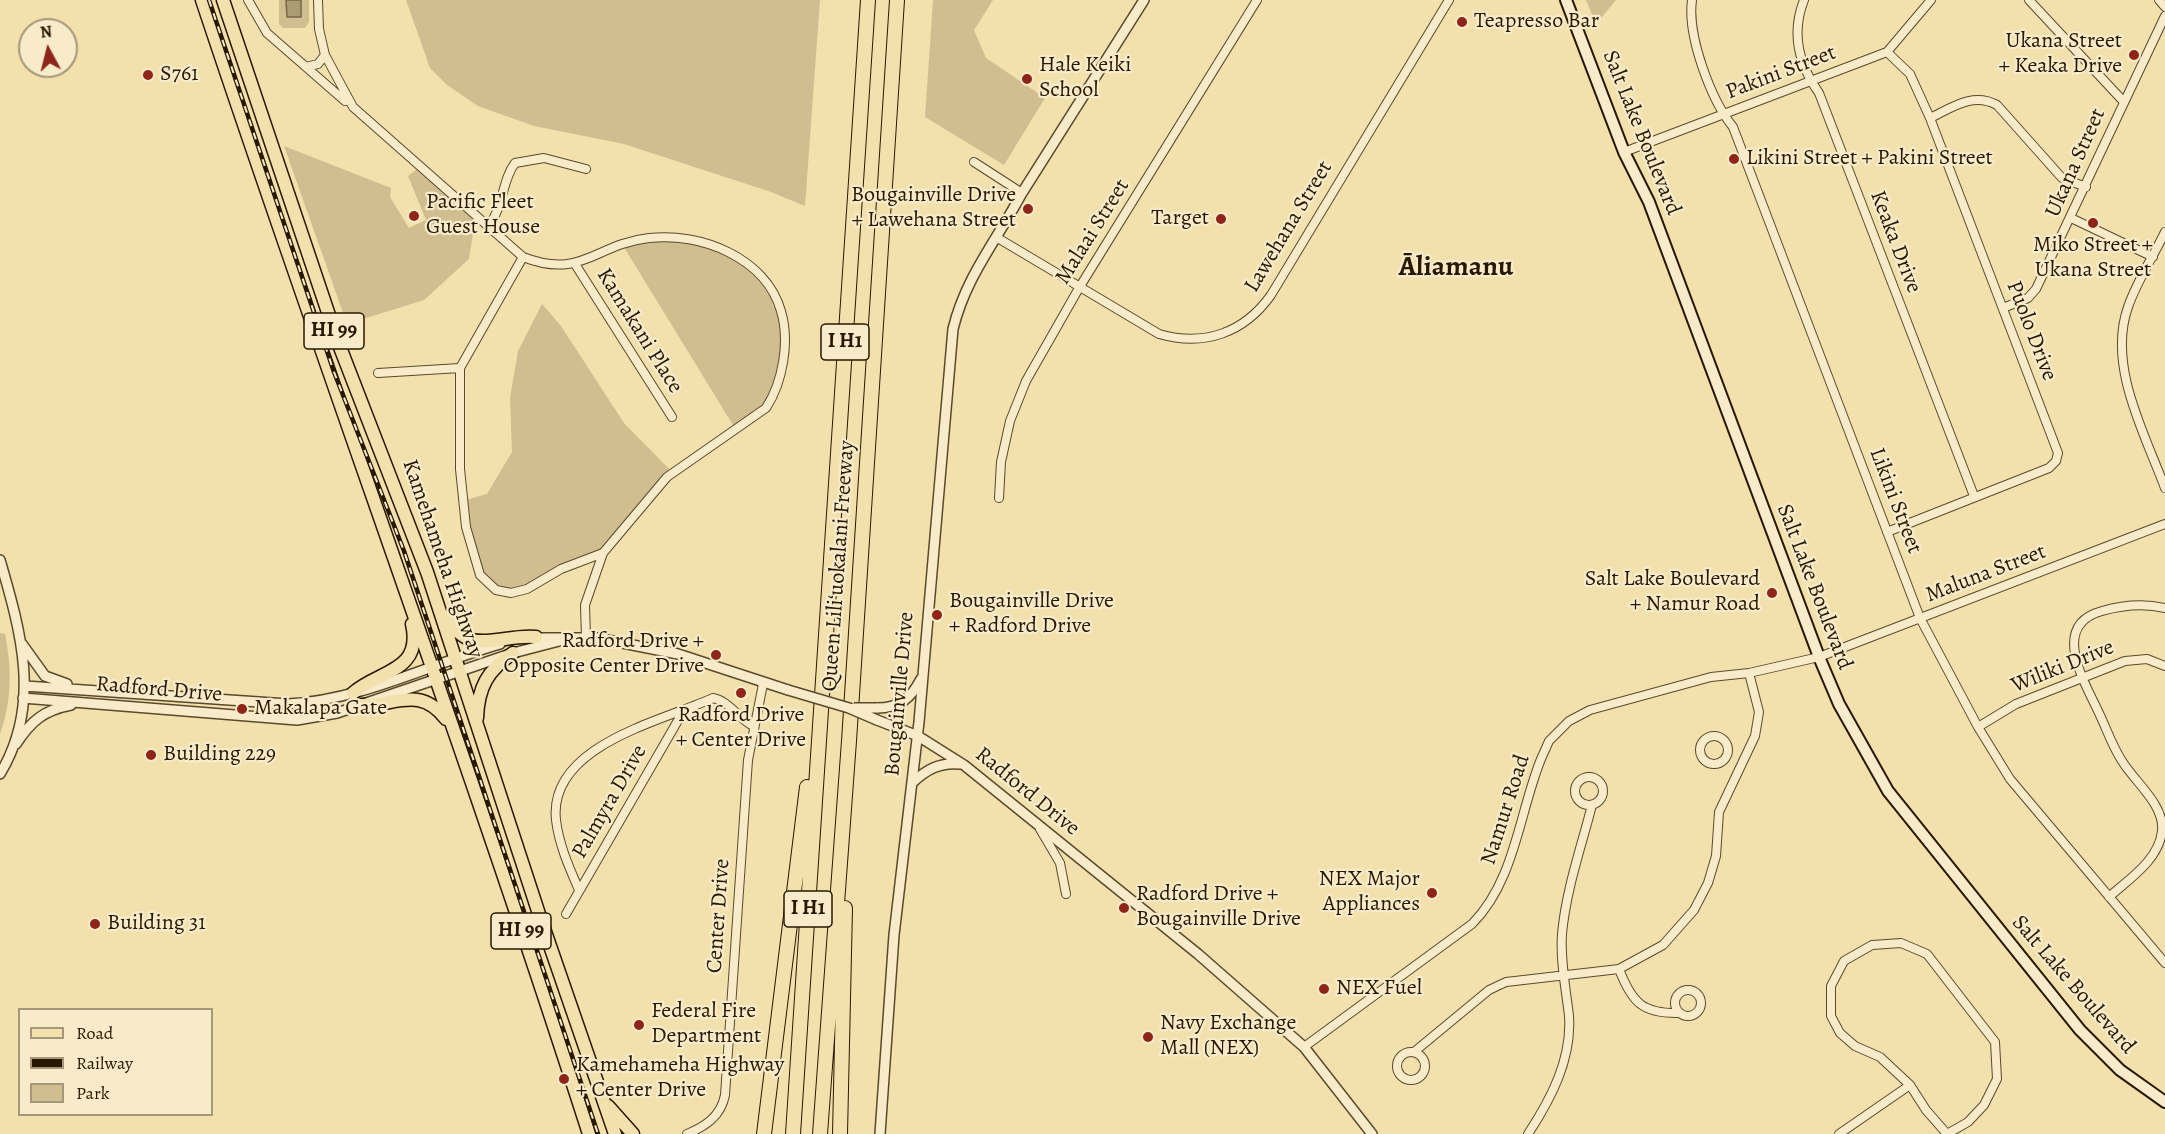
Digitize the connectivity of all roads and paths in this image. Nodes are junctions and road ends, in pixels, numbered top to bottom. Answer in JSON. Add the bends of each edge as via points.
{"nodes":[{"id":1,"x":202,"y":0,"type":"edge"},
{"id":2,"x":223,"y":0,"type":"edge"},
{"id":3,"x":248,"y":0,"type":"edge"},
{"id":4,"x":318,"y":0,"type":"edge"},
{"id":5,"x":868,"y":0,"type":"edge"},
{"id":6,"x":897,"y":0,"type":"edge"},
{"id":7,"x":1144,"y":0,"type":"edge"},
{"id":8,"x":1257,"y":0,"type":"edge"},
{"id":9,"x":1449,"y":0,"type":"edge"},
{"id":10,"x":1566,"y":0,"type":"edge"},
{"id":11,"x":1692,"y":0,"type":"edge"},
{"id":12,"x":1804,"y":0,"type":"edge"},
{"id":13,"x":1931,"y":0,"type":"edge"},
{"id":14,"x":2029,"y":0,"type":"edge"},
{"id":15,"x":2158,"y":0,"type":"edge"},
{"id":16,"x":2165,"y":7,"type":"edge"},
{"id":17,"x":2165,"y":16,"type":"edge"},
{"id":18,"x":1887,"y":52,"type":"junction"},
{"id":19,"x":325,"y":55,"type":"junction"},
{"id":20,"x":306,"y":67,"type":"junction"},
{"id":21,"x":1809,"y":80,"type":"junction"},
{"id":22,"x":2124,"y":102,"type":"junction"},
{"id":23,"x":353,"y":107,"type":"junction"},
{"id":24,"x":1723,"y":115,"type":"junction"},
{"id":25,"x":1930,"y":117,"type":"junction"},
{"id":26,"x":1624,"y":152,"type":"junction"},
{"id":27,"x":974,"y":162,"type":"dead end"},
{"id":28,"x":586,"y":169,"type":"dead end"},
{"id":29,"x":2086,"y":187,"type":"junction"},
{"id":30,"x":1022,"y":193,"type":"junction"},
{"id":31,"x":2072,"y":218,"type":"junction"},
{"id":32,"x":489,"y":226,"type":"junction"},
{"id":33,"x":2165,"y":232,"type":"edge"},
{"id":34,"x":996,"y":237,"type":"junction"},
{"id":35,"x":2153,"y":256,"type":"junction"},
{"id":36,"x":523,"y":257,"type":"junction"},
{"id":37,"x":575,"y":264,"type":"junction"},
{"id":38,"x":1079,"y":288,"type":"junction"},
{"id":39,"x":2003,"y":308,"type":"junction"},
{"id":40,"x":460,"y":368,"type":"junction"},
{"id":41,"x":378,"y":373,"type":"dead end"},
{"id":42,"x":672,"y":417,"type":"dead end"},
{"id":43,"x":2165,"y":488,"type":"edge"},
{"id":44,"x":1974,"y":496,"type":"junction"},
{"id":45,"x":999,"y":498,"type":"dead end"},
{"id":46,"x":2165,"y":524,"type":"edge"},
{"id":47,"x":1887,"y":532,"type":"junction"},
{"id":48,"x":603,"y":553,"type":"junction"},
{"id":49,"x":0,"y":560,"type":"edge"},
{"id":50,"x":427,"y":572,"type":"junction"},
{"id":51,"x":405,"y":585,"type":"junction"},
{"id":52,"x":2165,"y":608,"type":"edge"},
{"id":53,"x":1920,"y":618,"type":"junction"},
{"id":54,"x":536,"y":637,"type":"junction"},
{"id":55,"x":568,"y":638,"type":"junction"},
{"id":56,"x":586,"y":638,"type":"junction"},
{"id":57,"x":22,"y":644,"type":"junction"},
{"id":58,"x":513,"y":653,"type":"junction"},
{"id":59,"x":1819,"y":657,"type":"junction"},
{"id":60,"x":455,"y":658,"type":"junction"},
{"id":61,"x":2165,"y":666,"type":"edge"},
{"id":62,"x":431,"y":667,"type":"junction"},
{"id":63,"x":460,"y":672,"type":"junction"},
{"id":64,"x":1749,"y":673,"type":"junction"},
{"id":65,"x":923,"y":677,"type":"junction"},
{"id":66,"x":2083,"y":678,"type":"junction"},
{"id":67,"x":436,"y":680,"type":"junction"},
{"id":68,"x":763,"y":684,"type":"junction"},
{"id":69,"x":821,"y":684,"type":"junction"},
{"id":70,"x":25,"y":686,"type":"junction"},
{"id":71,"x":92,"y":691,"type":"junction"},
{"id":72,"x":353,"y":693,"type":"junction"},
{"id":73,"x":23,"y":698,"type":"junction"},
{"id":74,"x":84,"y":703,"type":"junction"},
{"id":75,"x":359,"y":705,"type":"junction"},
{"id":76,"x":849,"y":708,"type":"junction"},
{"id":77,"x":685,"y":710,"type":"junction"},
{"id":78,"x":753,"y":726,"type":"junction"},
{"id":79,"x":1978,"y":727,"type":"junction"},
{"id":80,"x":452,"y":728,"type":"junction"},
{"id":81,"x":477,"y":728,"type":"junction"},
{"id":82,"x":918,"y":736,"type":"junction"},
{"id":83,"x":849,"y":741,"type":"junction"},
{"id":84,"x":14,"y":748,"type":"junction"},
{"id":85,"x":1727,"y":756,"type":"dead end"},
{"id":86,"x":1741,"y":763,"type":"junction"},
{"id":87,"x":964,"y":765,"type":"junction"},
{"id":88,"x":0,"y":774,"type":"edge"},
{"id":89,"x":912,"y":783,"type":"junction"},
{"id":90,"x":1592,"y":805,"type":"dead end"},
{"id":91,"x":1038,"y":825,"type":"junction"},
{"id":92,"x":579,"y":890,"type":"junction"},
{"id":93,"x":1066,"y":894,"type":"dead end"},
{"id":94,"x":2109,"y":897,"type":"junction"},
{"id":95,"x":566,"y":914,"type":"dead end"},
{"id":96,"x":2165,"y":963,"type":"edge"},
{"id":97,"x":1619,"y":969,"type":"junction"},
{"id":98,"x":1564,"y":977,"type":"junction"},
{"id":99,"x":1680,"y":1013,"type":"dead end"},
{"id":100,"x":1304,"y":1047,"type":"junction"},
{"id":101,"x":1414,"y":1052,"type":"dead end"},
{"id":102,"x":1910,"y":1085,"type":"junction"},
{"id":103,"x":600,"y":1095,"type":"junction"},
{"id":104,"x":2165,"y":1102,"type":"edge"},
{"id":105,"x":587,"y":1134,"type":"edge"},
{"id":106,"x":615,"y":1134,"type":"edge"},
{"id":107,"x":633,"y":1134,"type":"edge"},
{"id":108,"x":687,"y":1134,"type":"edge"},
{"id":109,"x":764,"y":1134,"type":"edge"},
{"id":110,"x":794,"y":1134,"type":"edge"},
{"id":111,"x":820,"y":1134,"type":"edge"},
{"id":112,"x":840,"y":1134,"type":"edge"},
{"id":113,"x":880,"y":1134,"type":"edge"},
{"id":114,"x":1372,"y":1134,"type":"edge"},
{"id":115,"x":1528,"y":1134,"type":"edge"},
{"id":116,"x":1839,"y":1134,"type":"edge"},
{"id":117,"x":1947,"y":1134,"type":"edge"}],
"edges":[{"from":1,"to":51,"type":"main road","name":"Kamehameha Highway","number":"HI 99","via":[[333,391]]},
{"from":2,"to":50,"type":"main road","name":"Kamehameha Highway","number":"HI 99","via":[[338,342]]},
{"from":3,"to":20,"type":"street","via":[[267,33]]},
{"from":4,"to":19,"type":"street"},
{"from":5,"to":69,"type":"highway","name":"Queen Liliʻuokalani Freeway","number":"I H1"},
{"from":6,"to":83,"type":"highway","name":"Queen Liliʻuokalani Freeway","number":"I H1"},
{"from":7,"to":30,"type":"street","name":"Bougainville Drive"},
{"from":8,"to":38,"type":"street","name":"Malaai Street"},
{"from":9,"to":38,"type":"street","name":"Lawehana Street","via":[[1271,295],[1253,316],[1215,336],[1173,338],[1146,328]]},
{"from":10,"to":26,"type":"main road","name":"Salt Lake Boulevard"},
{"from":11,"to":24,"type":"street","name":"Likini Street","via":[[1693,36]]},
{"from":12,"to":21,"type":"street","name":"Keaka Drive","via":[[1796,37]]},
{"from":13,"to":18,"type":"street"},
{"from":14,"to":22,"type":"street"},
{"from":15,"to":16,"type":"street"},
{"from":17,"to":22,"type":"street","name":"Ukana Street"},
{"from":18,"to":21,"type":"street","name":"Pakini Street"},
{"from":18,"to":25,"type":"street","name":"Puolo Drive","via":[[1910,74]]},
{"from":19,"to":20,"type":"street","via":[[318,64]]},
{"from":19,"to":23,"type":"street"},
{"from":20,"to":23,"type":"street"},
{"from":21,"to":24,"type":"street","name":"Pakini Street"},
{"from":21,"to":44,"type":"street","name":"Keaka Drive","via":[[1819,93]]},
{"from":22,"to":29,"type":"street","name":"Ukana Street"},
{"from":23,"to":32,"type":"street"},
{"from":24,"to":26,"type":"street","name":"Pakini Street"},
{"from":24,"to":47,"type":"street","name":"Likini Street","via":[[1733,127]]},
{"from":25,"to":29,"type":"street","via":[[1970,99],[1985,99],[1997,105],[2062,178]]},
{"from":25,"to":39,"type":"street","name":"Puolo Drive"},
{"from":26,"to":59,"type":"main road","name":"Salt Lake Boulevard","via":[[1648,202]]},
{"from":27,"to":30,"type":"street"},
{"from":28,"to":32,"type":"street","via":[[544,158],[514,163],[500,208]]},
{"from":29,"to":31,"type":"street","name":"Ukana Street"},
{"from":30,"to":34,"type":"street","name":"Bougainville Drive"},
{"from":31,"to":35,"type":"street"},
{"from":31,"to":39,"type":"street","name":"Ukana Street","via":[[2036,289],[2028,298]]},
{"from":32,"to":36,"type":"street"},
{"from":33,"to":35,"type":"street"},
{"from":34,"to":38,"type":"street","name":"Lawehana Street"},
{"from":34,"to":65,"type":"street","name":"Bougainville Drive","via":[[967,284],[953,329]]},
{"from":35,"to":43,"type":"street","via":[[2128,308],[2122,348],[2126,381]]},
{"from":36,"to":37,"type":"street","via":[[548,265]]},
{"from":36,"to":40,"type":"street"},
{"from":37,"to":42,"type":"street","name":"Kamakani Place"},
{"from":37,"to":48,"type":"street","via":[[622,244],[649,238],[702,243],[750,264],[772,290],[783,315],[781,375],[766,408],[667,477]]},
{"from":38,"to":45,"type":"street","name":"Malaai Street","via":[[1026,381],[1010,421],[1000,462]]},
{"from":39,"to":44,"type":"street","name":"Puolo Drive","via":[[2058,453],[2049,468]]},
{"from":40,"to":41,"type":"street"},
{"from":40,"to":48,"type":"street","via":[[462,501],[480,575],[496,590],[515,592]]},
{"from":44,"to":47,"type":"street","name":"Puolo Drive"},
{"from":46,"to":53,"type":"street","name":"Maluna Street"},
{"from":47,"to":53,"type":"street","name":"Likini Street"},
{"from":48,"to":56,"type":"street","via":[[585,605]]},
{"from":49,"to":57,"type":"street"},
{"from":50,"to":54,"type":"main road","via":[[452,626],[465,639],[476,642]]},
{"from":50,"to":60,"type":"main road","name":"Kamehameha Highway","number":"HI 99"},
{"from":51,"to":62,"type":"main road","name":"Kamehameha Highway","number":"HI 99"},
{"from":51,"to":72,"type":"main road","via":[[415,635],[409,657],[393,672],[365,682]]},
{"from":52,"to":66,"type":"street","via":[[2134,605],[2100,611],[2083,621],[2075,632],[2073,645]]},
{"from":53,"to":59,"type":"street","name":"Maluna Street"},
{"from":53,"to":79,"type":"street","name":"Likini Street"},
{"from":54,"to":55,"type":"street","name":"Radford Drive"},
{"from":54,"to":60,"type":"street","name":"Radford Drive"},
{"from":55,"to":56,"type":"street","name":"Radford Drive"},
{"from":55,"to":58,"type":"street","name":"Radford Drive"},
{"from":56,"to":68,"type":"street","name":"Radford Drive","via":[[678,654]]},
{"from":57,"to":70,"type":"street"},
{"from":57,"to":71,"type":"street","via":[[45,676]]},
{"from":58,"to":63,"type":"street","name":"Radford Drive"},
{"from":58,"to":81,"type":"main road","via":[[492,669],[482,684]]},
{"from":59,"to":64,"type":"street","name":"Namur Road"},
{"from":59,"to":104,"type":"main road","name":"Salt Lake Boulevard","via":[[1839,704],[1888,791],[2080,1030],[2120,1070]]},
{"from":60,"to":62,"type":"street","name":"Radford Drive"},
{"from":60,"to":63,"type":"main road","name":"Kamehameha Highway","number":"HI 99"},
{"from":61,"to":66,"type":"street","name":"Wiliki Drive","via":[[2153,660],[2134,659]]},
{"from":62,"to":67,"type":"main road","name":"Kamehameha Highway","number":"HI 99"},
{"from":62,"to":72,"type":"street","name":"Radford Drive"},
{"from":63,"to":67,"type":"street","name":"Radford Drive"},
{"from":63,"to":81,"type":"main road","name":"Kamehameha Highway","number":"HI 99"},
{"from":64,"to":86,"type":"street","via":[[1759,712],[1755,736]]},
{"from":64,"to":100,"type":"street","name":"Namur Road","via":[[1711,676],[1590,710],[1569,721],[1549,741],[1541,759],[1505,873],[1486,910]]},
{"from":65,"to":76,"type":"street","bridge":true,"via":[[903,702],[892,707]]},
{"from":65,"to":82,"type":"street","name":"Bougainville Drive"},
{"from":66,"to":79,"type":"street","name":"Wiliki Drive","via":[[2016,704]]},
{"from":66,"to":94,"type":"street","via":[[2121,760],[2156,807],[2163,830],[2156,854]]},
{"from":67,"to":75,"type":"street","name":"Radford Drive"},
{"from":67,"to":80,"type":"main road","name":"Kamehameha Highway","number":"HI 99"},
{"from":68,"to":76,"type":"street","name":"Radford Drive","bridge":true},
{"from":68,"to":78,"type":"street","name":"Center Drive"},
{"from":69,"to":109,"type":"highway"},
{"from":69,"to":110,"type":"highway","name":"Queen Liliʻuokalani Freeway","number":"I H1"},
{"from":70,"to":71,"type":"street","name":"Radford Drive"},
{"from":70,"to":73,"type":"street"},
{"from":71,"to":72,"type":"street","name":"Radford Drive","via":[[288,704]]},
{"from":73,"to":74,"type":"street","name":"Radford Drive"},
{"from":73,"to":84,"type":"street"},
{"from":74,"to":75,"type":"street","name":"Radford Drive","via":[[297,720]]},
{"from":74,"to":84,"type":"street","via":[[49,710],[35,718]]},
{"from":75,"to":80,"type":"main road","via":[[375,706],[403,698],[420,700],[437,708]]},
{"from":76,"to":82,"type":"street","name":"Radford Drive","bridge":true},
{"from":77,"to":78,"type":"street","via":[[719,699]]},
{"from":77,"to":92,"type":"street","name":"Palmyra Drive"},
{"from":77,"to":92,"type":"street","via":[[613,738],[569,775],[558,799],[556,818],[561,846]]},
{"from":78,"to":108,"type":"street","name":"Center Drive","via":[[725,1095],[714,1119]]},
{"from":79,"to":94,"type":"street","name":"Likini Street","via":[[2010,779]]},
{"from":80,"to":105,"type":"main road","name":"Kamehameha Highway","number":"HI 99"},
{"from":81,"to":103,"type":"main road","name":"Kamehameha Highway","number":"HI 99"},
{"from":82,"to":87,"type":"street","name":"Radford Drive"},
{"from":82,"to":89,"type":"street","name":"Bougainville Drive"},
{"from":83,"to":111,"type":"highway","name":"Queen Liliʻuokalani Freeway","number":"I H1"},
{"from":83,"to":112,"type":"highway"},
{"from":84,"to":88,"type":"street"},
{"from":85,"to":86,"type":"street"},
{"from":86,"to":97,"type":"street","via":[[1719,812],[1716,856],[1694,910],[1663,945]]},
{"from":87,"to":89,"type":"street","via":[[927,769]]},
{"from":87,"to":91,"type":"street","name":"Radford Drive"},
{"from":89,"to":113,"type":"street","name":"Bougainville Drive","via":[[894,935]]},
{"from":90,"to":98,"type":"street","via":[[1566,898],[1562,937]]},
{"from":91,"to":93,"type":"street","via":[[1060,863]]},
{"from":91,"to":100,"type":"street","name":"Radford Drive","via":[[1198,954]]},
{"from":92,"to":95,"type":"street","name":"Palmyra Drive"},
{"from":94,"to":96,"type":"street","name":"Likini Street"},
{"from":97,"to":98,"type":"street"},
{"from":97,"to":99,"type":"street","via":[[1627,990],[1642,1006],[1657,1014]]},
{"from":98,"to":101,"type":"street","via":[[1506,982],[1489,990]]},
{"from":98,"to":115,"type":"street","via":[[1569,1026],[1561,1075]]},
{"from":100,"to":114,"type":"street","name":"Radford Drive"},
{"from":102,"to":116,"type":"street"},
{"from":102,"to":117,"type":"street"},
{"from":102,"to":117,"type":"street","via":[[1880,1058],[1840,1033],[1831,1016],[1831,986],[1844,961],[1872,945],[1902,943],[1927,954],[1995,1042],[1997,1079],[1984,1105],[1968,1122]]},
{"from":103,"to":106,"type":"main road","name":"Kamehameha Highway","number":"HI 99"},
{"from":103,"to":107,"type":"main road"}]}
